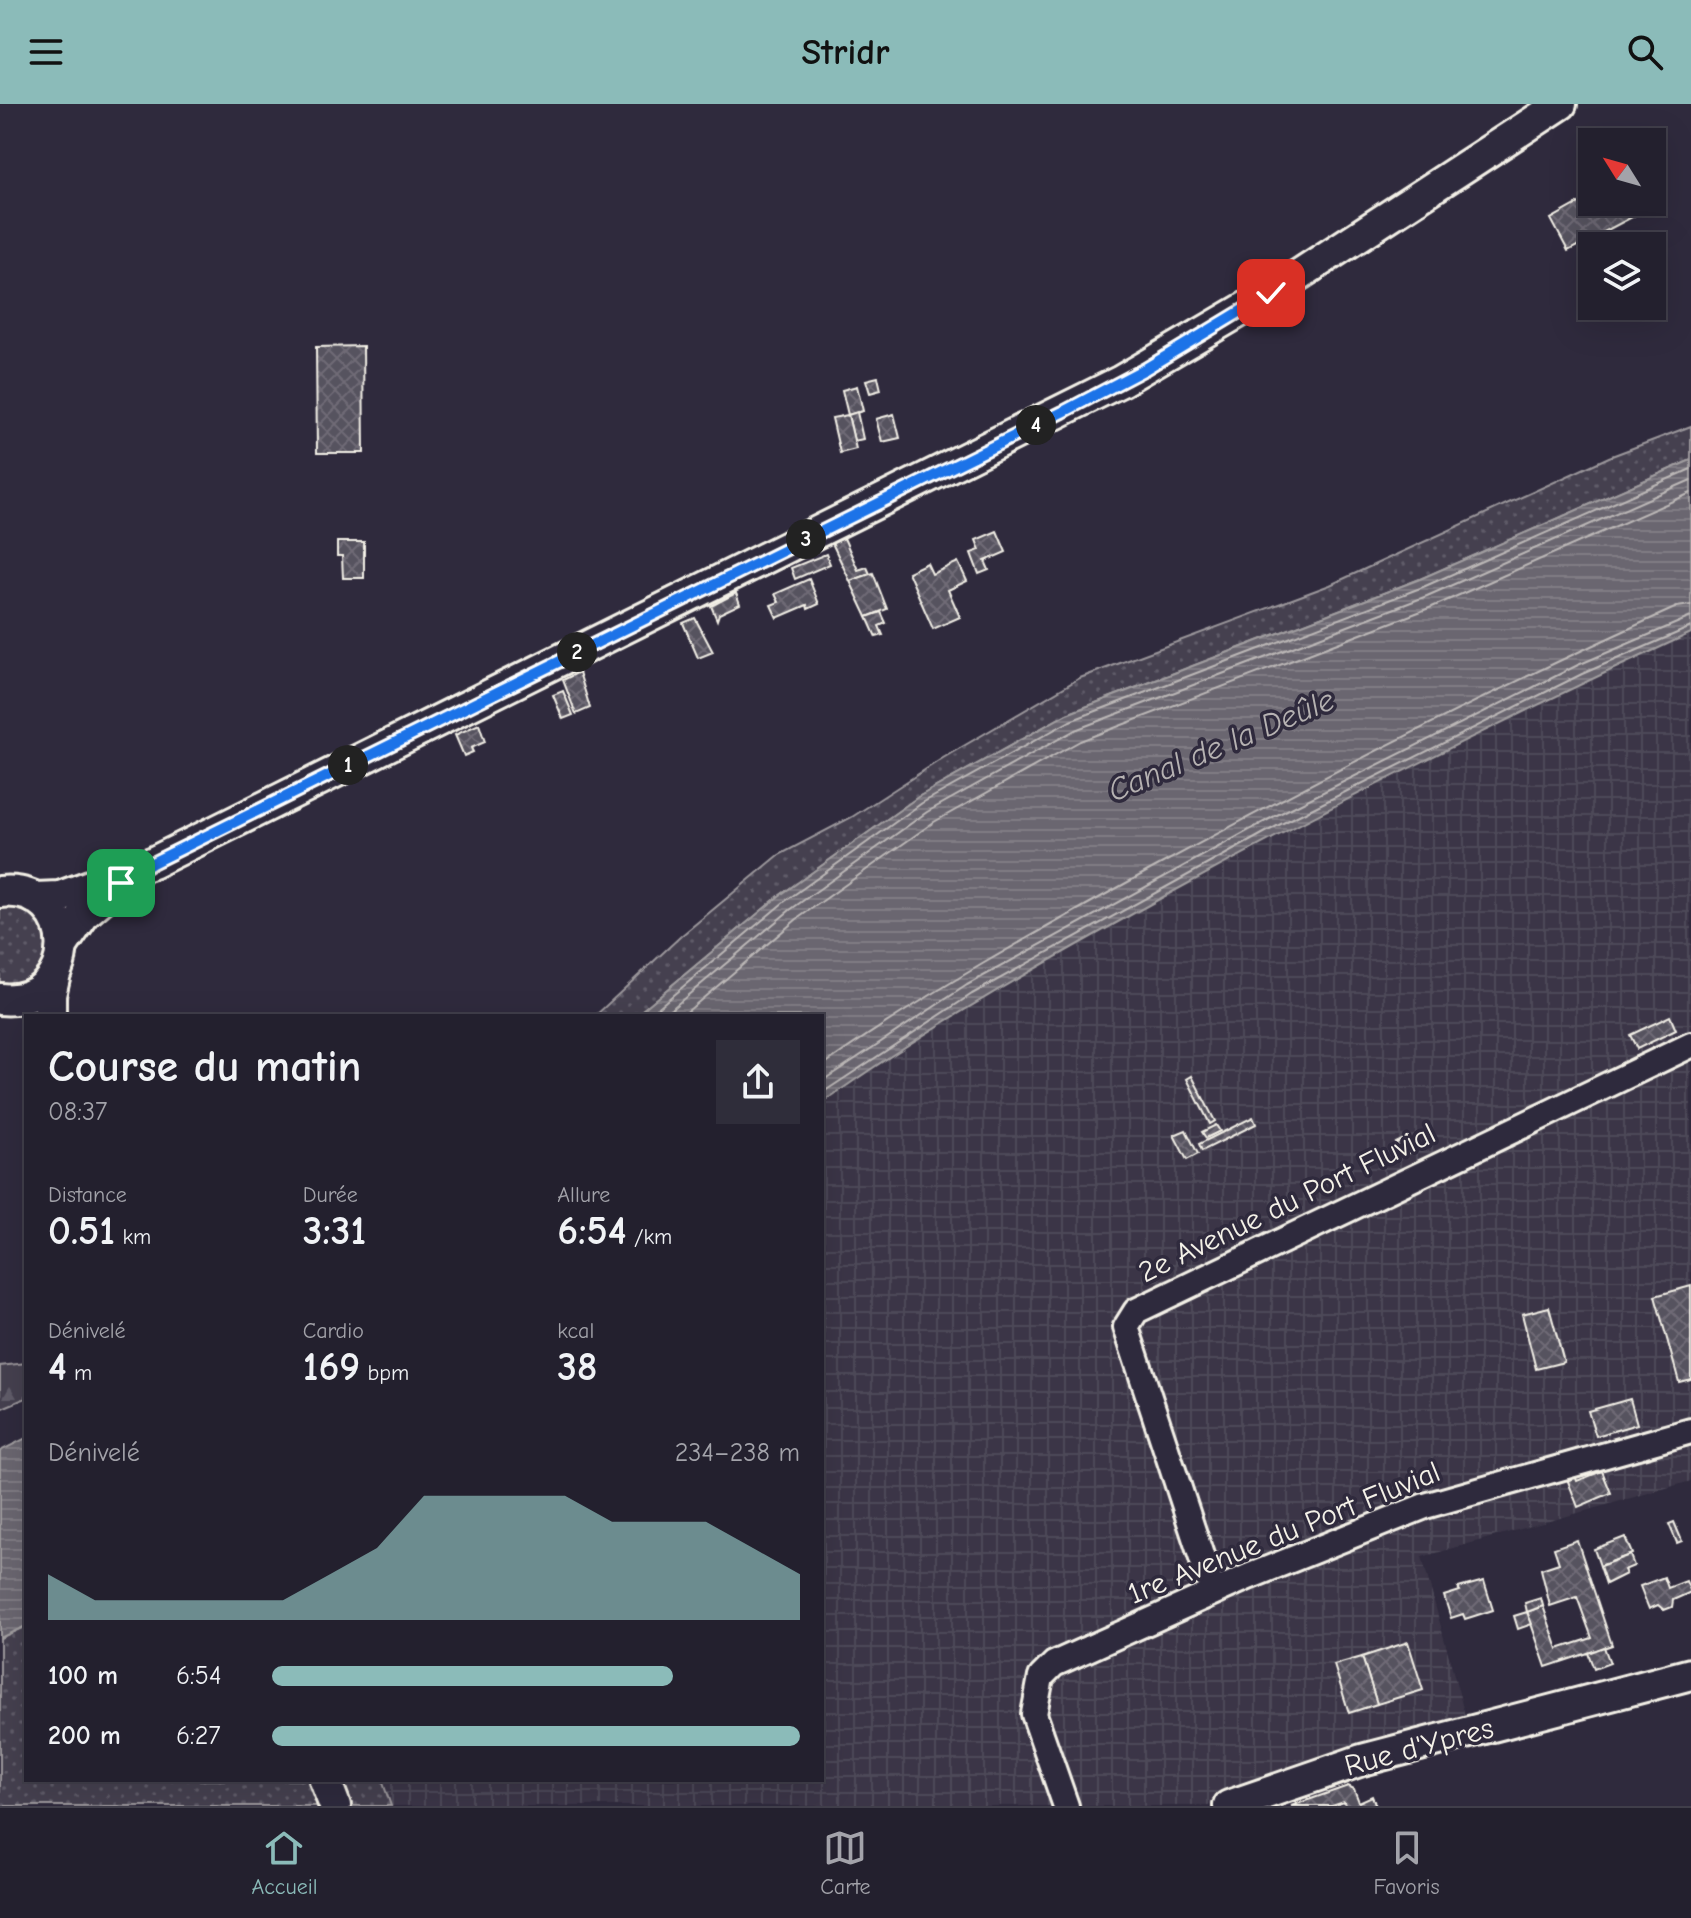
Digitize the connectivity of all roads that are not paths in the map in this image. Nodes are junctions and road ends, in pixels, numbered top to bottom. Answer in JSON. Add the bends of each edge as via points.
{"nodes":[{"id":1,"x":1561,"y":104,"type":"edge"},
{"id":2,"x":152,"y":863,"type":"junction"},
{"id":3,"x":0,"y":892,"type":"edge"},
{"id":4,"x":35,"y":898,"type":"junction"},
{"id":5,"x":59,"y":960,"type":"junction"},
{"id":6,"x":0,"y":999,"type":"edge"},
{"id":7,"x":50,"y":1014,"type":"edge"},
{"id":8,"x":24,"y":1021,"type":"edge"},
{"id":9,"x":1691,"y":1045,"type":"edge"},
{"id":10,"x":1691,"y":1431,"type":"edge"},
{"id":11,"x":1213,"y":1592,"type":"junction"},
{"id":12,"x":1691,"y":1674,"type":"edge"},
{"id":13,"x":1691,"y":1691,"type":"edge"},
{"id":14,"x":1582,"y":1704,"type":"junction"},
{"id":15,"x":326,"y":1782,"type":"edge"},
{"id":16,"x":1249,"y":1802,"type":"edge"},
{"id":17,"x":335,"y":1806,"type":"edge"},
{"id":18,"x":1066,"y":1806,"type":"edge"},
{"id":19,"x":1229,"y":1806,"type":"edge"}],
"edges":[{"from":1,"to":2,"type":"main road","via":[[1145,369]]},
{"from":2,"to":4,"type":"main road","via":[[60,897]]},
{"from":2,"to":5,"type":"main road","via":[[76,923]]},
{"from":3,"to":4,"type":"main road"},
{"from":4,"to":5,"type":"main road","via":[[56,919]]},
{"from":5,"to":6,"type":"main road","via":[[46,984],[28,996]]},
{"from":5,"to":7,"type":"main road"},
{"from":6,"to":8,"type":"main road"},
{"from":9,"to":11,"type":"street","name":"2e Avenue du Port Fluvial","via":[[1136,1311],[1126,1327]]},
{"from":10,"to":11,"type":"street","name":"1re Avenue du Port Fluvial","via":[[1425,1506]]},
{"from":11,"to":18,"type":"street","name":"1re Avenue du Port Fluvial","via":[[1054,1664],[1041,1677],[1034,1714]]},
{"from":12,"to":14,"type":"main road","name":"Rue d'Ypres"},
{"from":13,"to":14,"type":"main road","name":"Rue d'Ypres"},
{"from":14,"to":16,"type":"main road","name":"Rue d'Ypres","via":[[1362,1760]]},
{"from":15,"to":17,"type":"main road"},
{"from":16,"to":19,"type":"main road","name":"Rue d'Ypres"}]}
